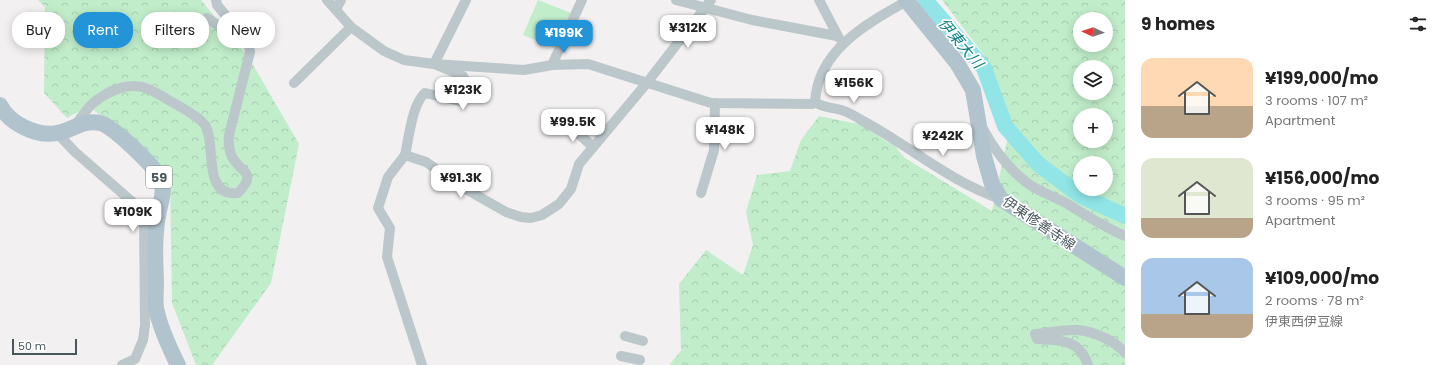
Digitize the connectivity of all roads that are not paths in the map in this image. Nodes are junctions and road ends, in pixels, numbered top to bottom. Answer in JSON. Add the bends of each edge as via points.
{"nodes":[{"id":1,"x":216,"y":0,"type":"edge"},
{"id":2,"x":327,"y":0,"type":"edge"},
{"id":3,"x":466,"y":0,"type":"edge"},
{"id":4,"x":582,"y":0,"type":"edge"},
{"id":5,"x":676,"y":0,"type":"edge"},
{"id":6,"x":819,"y":0,"type":"edge"},
{"id":7,"x":907,"y":0,"type":"edge"},
{"id":8,"x":339,"y":4,"type":"edge"},
{"id":9,"x":708,"y":4,"type":"edge"},
{"id":10,"x":209,"y":19,"type":"edge"},
{"id":11,"x":351,"y":27,"type":"junction"},
{"id":12,"x":839,"y":40,"type":"junction"},
{"id":13,"x":250,"y":52,"type":"junction"},
{"id":14,"x":434,"y":64,"type":"junction"},
{"id":15,"x":552,"y":65,"type":"junction"},
{"id":16,"x":294,"y":83,"type":"dead end"},
{"id":17,"x":646,"y":84,"type":"junction"},
{"id":18,"x":815,"y":102,"type":"junction"},
{"id":19,"x":714,"y":103,"type":"junction"},
{"id":20,"x":0,"y":105,"type":"edge"},
{"id":21,"x":978,"y":121,"type":"junction"},
{"id":22,"x":567,"y":123,"type":"dead end"},
{"id":23,"x":75,"y":126,"type":"junction"},
{"id":24,"x":57,"y":133,"type":"junction"},
{"id":25,"x":593,"y":147,"type":"junction"},
{"id":26,"x":405,"y":155,"type":"junction"},
{"id":27,"x":701,"y":193,"type":"dead end"},
{"id":28,"x":1001,"y":199,"type":"junction"},
{"id":29,"x":1125,"y":236,"type":"edge"},
{"id":30,"x":1125,"y":278,"type":"edge"},
{"id":31,"x":625,"y":336,"type":"dead end"},
{"id":32,"x":643,"y":341,"type":"dead end"},
{"id":33,"x":1125,"y":353,"type":"edge"},
{"id":34,"x":621,"y":356,"type":"dead end"},
{"id":35,"x":640,"y":360,"type":"dead end"},
{"id":36,"x":122,"y":365,"type":"edge"},
{"id":37,"x":178,"y":365,"type":"edge"},
{"id":38,"x":422,"y":365,"type":"edge"},
{"id":39,"x":1088,"y":365,"type":"edge"}],
"edges":[{"from":1,"to":13,"type":"street","via":[[217,5],[248,42]]},
{"from":2,"to":8,"type":"street"},
{"from":3,"to":14,"type":"street"},
{"from":4,"to":15,"type":"street"},
{"from":5,"to":9,"type":"street"},
{"from":6,"to":12,"type":"street"},
{"from":7,"to":12,"type":"street"},
{"from":7,"to":21,"type":"main road","name":"伊東修善寺線","via":[[965,76],[973,90]]},
{"from":8,"to":11,"type":"street"},
{"from":9,"to":12,"type":"street","via":[[752,20]]},
{"from":9,"to":17,"type":"street"},
{"from":10,"to":13,"type":"street","via":[[240,39]]},
{"from":11,"to":14,"type":"street","via":[[384,51],[404,60]]},
{"from":11,"to":16,"type":"street"},
{"from":12,"to":18,"type":"street","via":[[820,80]]},
{"from":13,"to":23,"type":"street","via":[[228,140],[232,156],[246,170],[246,184],[238,193],[228,194],[221,189],[217,181],[212,168],[210,135],[204,124],[180,106],[148,89],[132,85],[119,88],[92,104]]},
{"from":14,"to":15,"type":"street","via":[[524,70]]},
{"from":14,"to":26,"type":"street","via":[[462,76],[469,89],[467,97],[460,101],[425,93],[416,105]]},
{"from":15,"to":17,"type":"street","via":[[588,64]]},
{"from":17,"to":19,"type":"street"},
{"from":17,"to":25,"type":"street"},
{"from":18,"to":19,"type":"street"},
{"from":18,"to":28,"type":"street","via":[[820,106],[842,110],[878,129],[952,177],[980,192]]},
{"from":19,"to":27,"type":"street","via":[[714,150]]},
{"from":20,"to":24,"type":"main road","number":"59","via":[[8,116],[22,126],[38,132]]},
{"from":21,"to":28,"type":"main road","name":"伊東修善寺線","via":[[992,184]]},
{"from":21,"to":29,"type":"street","via":[[1010,169],[1031,185],[1093,221]]},
{"from":22,"to":25,"type":"street"},
{"from":23,"to":24,"type":"main road","number":"59"},
{"from":23,"to":37,"type":"main road","number":"59","via":[[91,122],[109,126],[160,178],[163,192],[156,224],[156,308]]},
{"from":24,"to":36,"type":"street","via":[[144,215],[143,340],[135,359]]},
{"from":25,"to":26,"type":"street","via":[[579,164],[571,189],[559,204],[542,215],[531,218],[506,212],[426,162]]},
{"from":26,"to":38,"type":"street","via":[[388,177],[378,208],[390,228],[387,257]]},
{"from":28,"to":30,"type":"main road","name":"伊東修善寺線"},
{"from":31,"to":32,"type":"street"},
{"from":33,"to":39,"type":"street","via":[[1119,345],[1078,330],[1035,334],[1037,340],[1061,340],[1072,344],[1085,355]]},
{"from":34,"to":35,"type":"street"}]}
